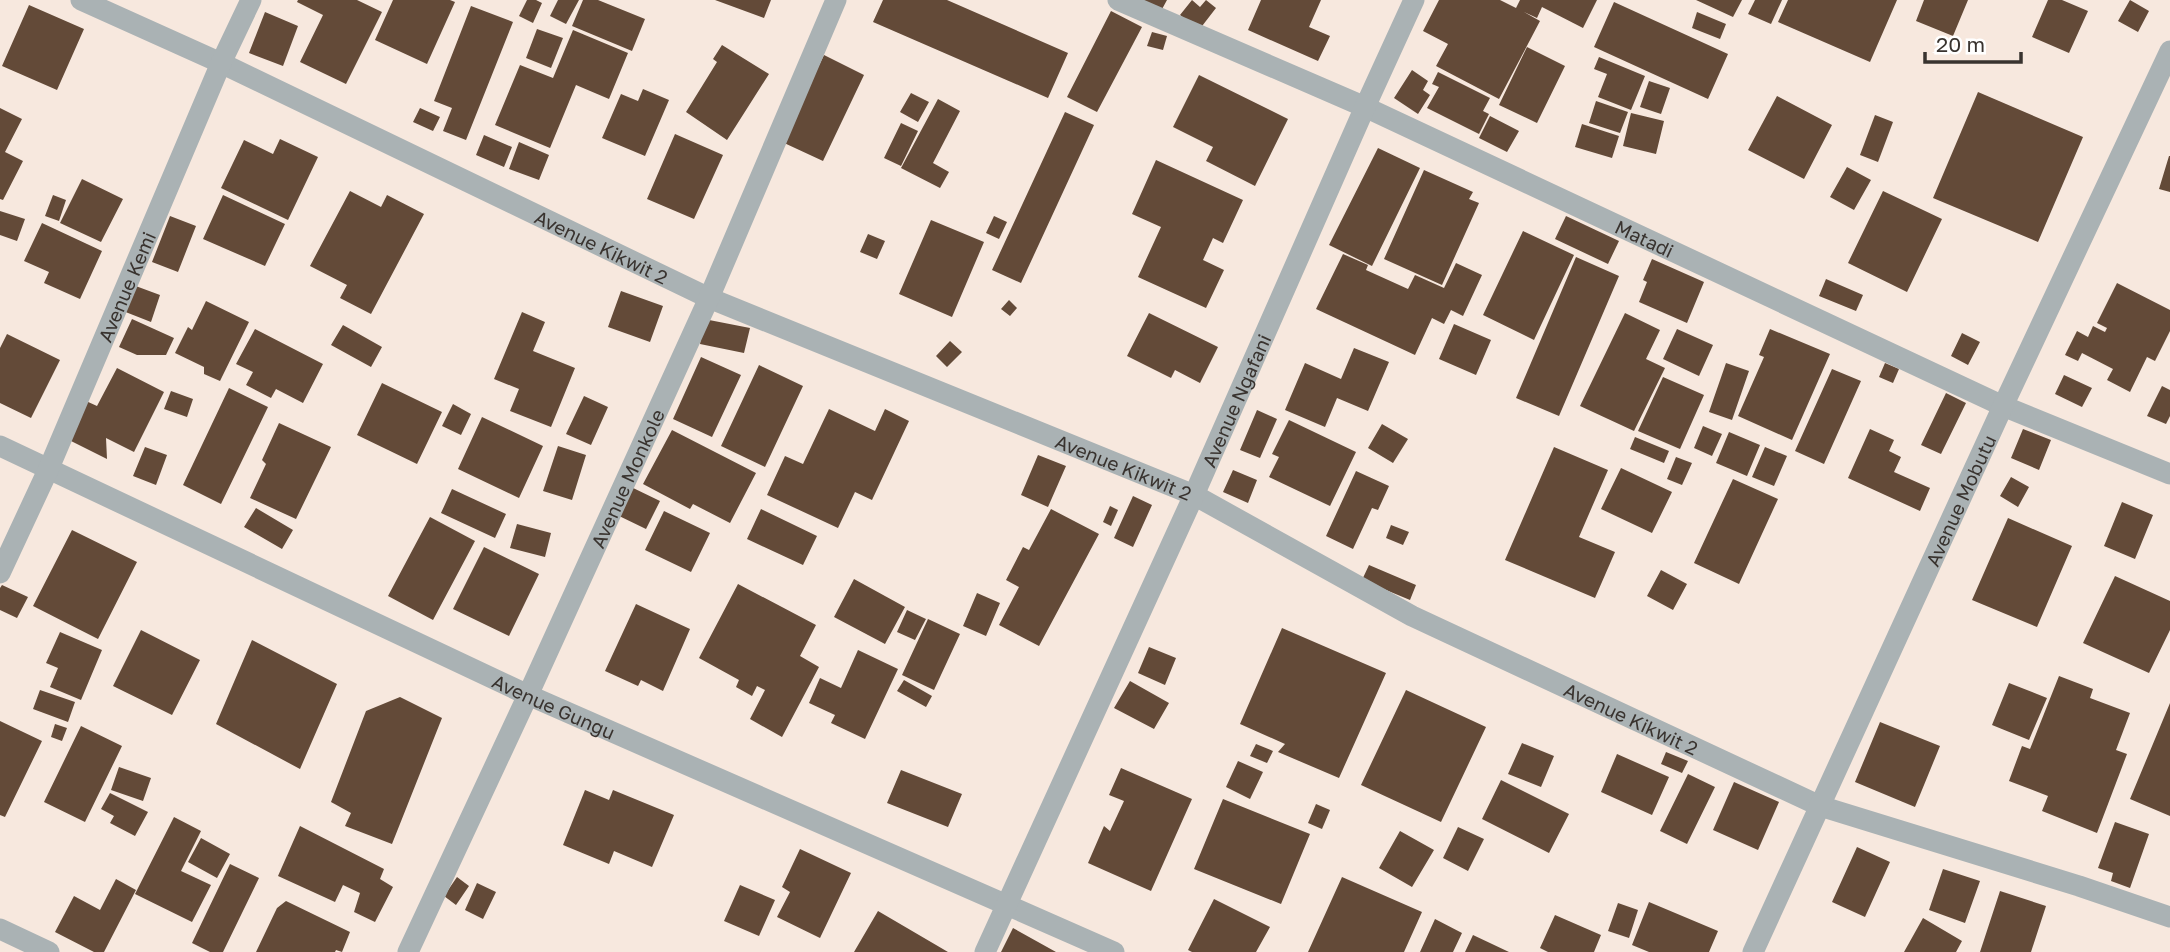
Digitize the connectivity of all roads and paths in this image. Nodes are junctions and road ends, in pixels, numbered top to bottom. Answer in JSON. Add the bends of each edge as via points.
{"nodes":[{"id":1,"x":81,"y":0,"type":"edge"},
{"id":2,"x":251,"y":0,"type":"edge"},
{"id":3,"x":836,"y":0,"type":"edge"},
{"id":4,"x":1118,"y":0,"type":"edge"},
{"id":5,"x":1414,"y":0,"type":"edge"},
{"id":6,"x":2170,"y":51,"type":"edge"},
{"id":7,"x":221,"y":63,"type":"junction"},
{"id":8,"x":1365,"y":107,"type":"junction"},
{"id":9,"x":709,"y":298,"type":"junction"},
{"id":10,"x":2003,"y":405,"type":"junction"},
{"id":11,"x":0,"y":446,"type":"edge"},
{"id":12,"x":48,"y":468,"type":"junction"},
{"id":13,"x":2170,"y":474,"type":"edge"},
{"id":14,"x":1195,"y":495,"type":"junction"},
{"id":15,"x":0,"y":573,"type":"edge"},
{"id":16,"x":528,"y":695,"type":"junction"},
{"id":17,"x":1820,"y":806,"type":"junction"},
{"id":18,"x":1007,"y":903,"type":"junction"},
{"id":19,"x":2170,"y":917,"type":"edge"},
{"id":20,"x":0,"y":929,"type":"edge"},
{"id":21,"x":49,"y":952,"type":"edge"},
{"id":22,"x":408,"y":952,"type":"edge"},
{"id":23,"x":985,"y":952,"type":"edge"},
{"id":24,"x":1114,"y":952,"type":"edge"},
{"id":25,"x":1753,"y":952,"type":"edge"}],
"edges":[{"from":1,"to":7,"type":"street","name":"Avenue Kikwit 2"},
{"from":2,"to":7,"type":"street","name":"Avenue Kemi"},
{"from":3,"to":9,"type":"street","name":"Avenue Monkole"},
{"from":4,"to":8,"type":"street","name":"Matadi"},
{"from":5,"to":8,"type":"street","name":"Avenue Ngafani"},
{"from":6,"to":10,"type":"street","name":"Avenue Mobutu"},
{"from":7,"to":9,"type":"street","name":"Avenue Kikwit 2"},
{"from":7,"to":12,"type":"street","name":"Avenue Kemi"},
{"from":8,"to":10,"type":"street","name":"Matadi"},
{"from":8,"to":14,"type":"street","name":"Avenue Ngafani"},
{"from":9,"to":14,"type":"street","name":"Avenue Kikwit 2"},
{"from":9,"to":16,"type":"street","name":"Avenue Monkole"},
{"from":10,"to":13,"type":"street","name":"Matadi"},
{"from":10,"to":17,"type":"street","name":"Avenue Mobutu"},
{"from":11,"to":12,"type":"street","name":"Avenue Gungu"},
{"from":12,"to":15,"type":"street","name":"Avenue Kemi"},
{"from":12,"to":16,"type":"street","name":"Avenue Gungu"},
{"from":14,"to":17,"type":"street","name":"Avenue Kikwit 2","via":[[1412,616]]},
{"from":14,"to":18,"type":"street","name":"Avenue Ngafani"},
{"from":16,"to":18,"type":"street","name":"Avenue Gungu"},
{"from":16,"to":22,"type":"street","name":"Avenue Monkole"},
{"from":17,"to":19,"type":"street","name":"Avenue Kikwit 2"},
{"from":17,"to":25,"type":"street","name":"Avenue Mobutu"},
{"from":18,"to":23,"type":"street","name":"Avenue Ngafani"},
{"from":18,"to":24,"type":"street","name":"Avenue Gungu"},
{"from":20,"to":21,"type":"street"}]}
